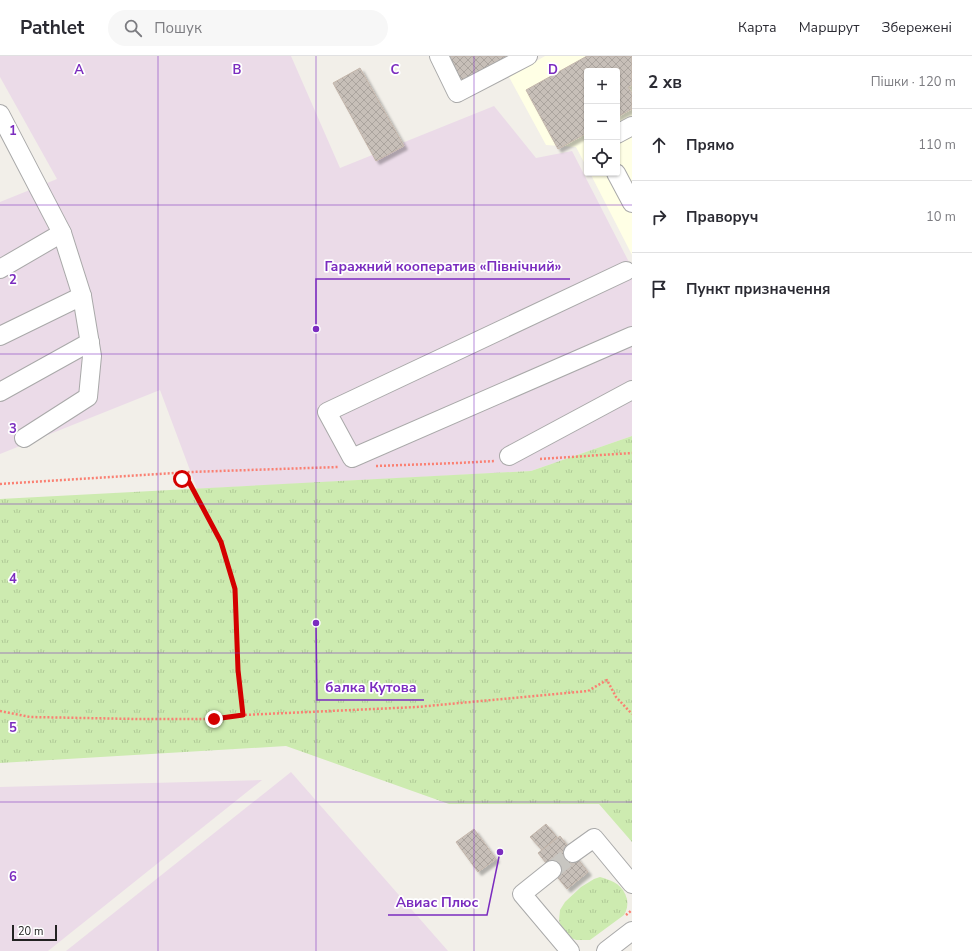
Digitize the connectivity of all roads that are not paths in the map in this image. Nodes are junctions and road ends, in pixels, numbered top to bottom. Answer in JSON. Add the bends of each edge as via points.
{"nodes":[{"id":1,"x":439,"y":56,"type":"edge"},
{"id":2,"x":528,"y":56,"type":"edge"},
{"id":3,"x":0,"y":114,"type":"edge"},
{"id":4,"x":632,"y":126,"type":"edge"},
{"id":5,"x":620,"y":132,"type":"edge"},
{"id":6,"x":618,"y":176,"type":"edge"},
{"id":7,"x":632,"y":203,"type":"edge"},
{"id":8,"x":62,"y":233,"type":"junction"},
{"id":9,"x":0,"y":269,"type":"edge"},
{"id":10,"x":626,"y":271,"type":"dead end"},
{"id":11,"x":82,"y":296,"type":"junction"},
{"id":12,"x":0,"y":336,"type":"edge"},
{"id":13,"x":632,"y":336,"type":"edge"},
{"id":14,"x":90,"y":342,"type":"junction"},
{"id":15,"x":632,"y":390,"type":"edge"},
{"id":16,"x":0,"y":392,"type":"edge"},
{"id":17,"x":24,"y":438,"type":"dead end"},
{"id":18,"x":503,"y":459,"type":"road end"},
{"id":19,"x":574,"y":853,"type":"tunnel mouth"},
{"id":20,"x":552,"y":870,"type":"tunnel mouth"},
{"id":21,"x":632,"y":884,"type":"edge"},
{"id":22,"x":632,"y":931,"type":"edge"},
{"id":23,"x":570,"y":951,"type":"edge"},
{"id":24,"x":606,"y":951,"type":"edge"}],
"edges":[{"from":1,"to":2,"type":"street","via":[[457,93]]},
{"from":3,"to":8,"type":"street"},
{"from":4,"to":5,"type":"street"},
{"from":6,"to":7,"type":"street"},
{"from":8,"to":9,"type":"street"},
{"from":8,"to":11,"type":"street"},
{"from":10,"to":13,"type":"street","via":[[327,412],[352,458]]},
{"from":11,"to":12,"type":"street"},
{"from":11,"to":14,"type":"street"},
{"from":14,"to":16,"type":"street"},
{"from":14,"to":17,"type":"street","via":[[92,356],[88,398]]},
{"from":15,"to":18,"type":"street"},
{"from":19,"to":21,"type":"street","via":[[594,838]]},
{"from":20,"to":23,"type":"street","via":[[522,894]]},
{"from":22,"to":24,"type":"street"}]}
